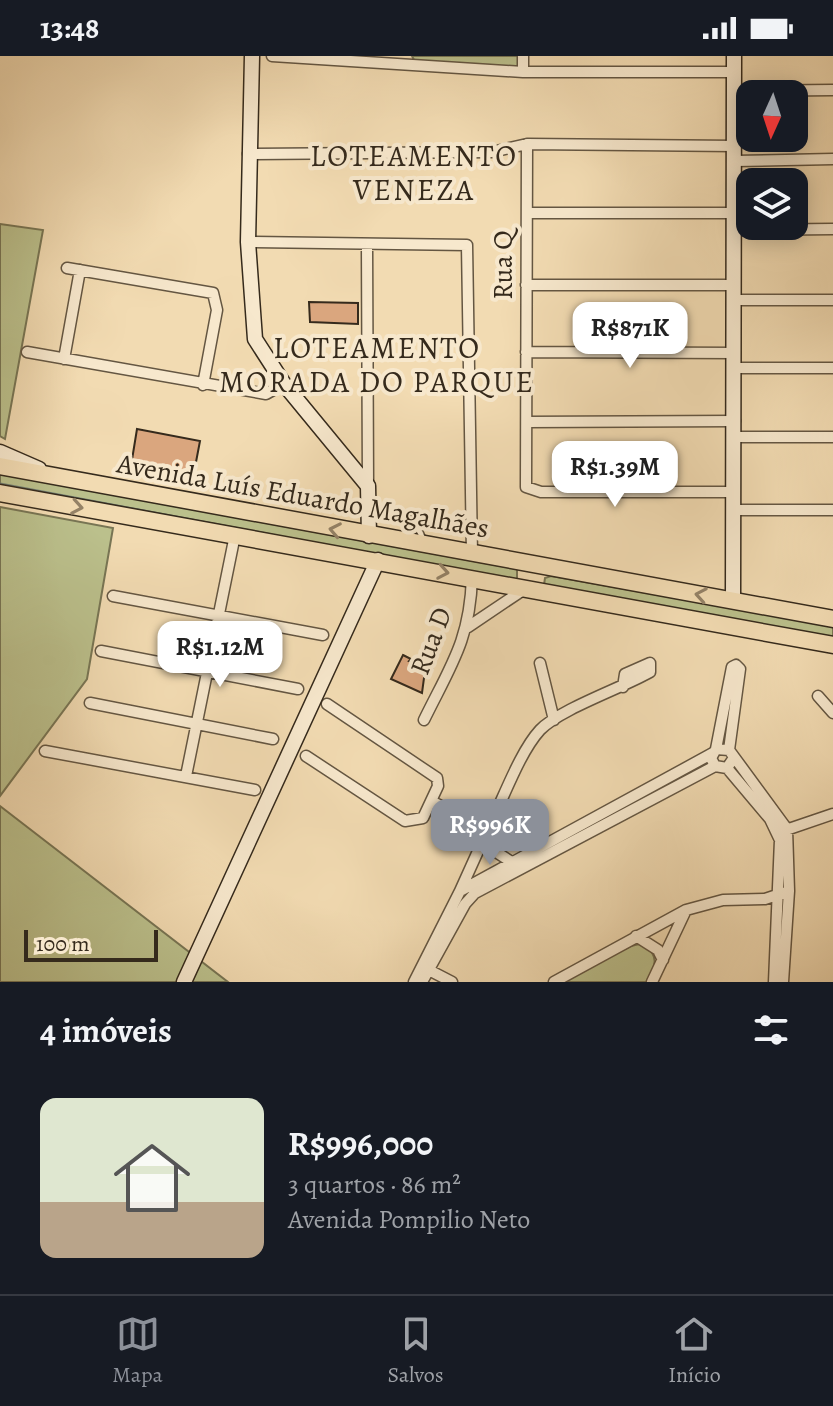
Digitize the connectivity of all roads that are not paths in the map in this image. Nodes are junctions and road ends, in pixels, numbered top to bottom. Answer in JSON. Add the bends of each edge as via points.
{"nodes":[{"id":1,"x":252,"y":56,"type":"edge"},
{"id":2,"x":272,"y":56,"type":"edge"},
{"id":3,"x":523,"y":56,"type":"edge"},
{"id":4,"x":734,"y":56,"type":"edge"},
{"id":5,"x":331,"y":58,"type":"edge"},
{"id":6,"x":406,"y":60,"type":"edge"},
{"id":7,"x":523,"y":72,"type":"junction"},
{"id":8,"x":734,"y":72,"type":"junction"},
{"id":9,"x":833,"y":90,"type":"edge"},
{"id":10,"x":734,"y":91,"type":"junction"},
{"id":11,"x":527,"y":149,"type":"junction"},
{"id":12,"x":735,"y":153,"type":"junction"},
{"id":13,"x":248,"y":154,"type":"junction"},
{"id":14,"x":833,"y":159,"type":"edge"},
{"id":15,"x":527,"y":213,"type":"junction"},
{"id":16,"x":735,"y":213,"type":"junction"},
{"id":17,"x":833,"y":229,"type":"edge"},
{"id":18,"x":735,"y":230,"type":"junction"},
{"id":19,"x":248,"y":242,"type":"junction"},
{"id":20,"x":367,"y":244,"type":"junction"},
{"id":21,"x":67,"y":268,"type":"dead end"},
{"id":22,"x":80,"y":270,"type":"junction"},
{"id":23,"x":526,"y":285,"type":"junction"},
{"id":24,"x":735,"y":292,"type":"junction"},
{"id":25,"x":833,"y":300,"type":"edge"},
{"id":26,"x":27,"y":352,"type":"dead end"},
{"id":27,"x":526,"y":352,"type":"junction"},
{"id":28,"x":64,"y":359,"type":"junction"},
{"id":29,"x":735,"y":360,"type":"junction"},
{"id":30,"x":833,"y":368,"type":"edge"},
{"id":31,"x":284,"y":384,"type":"junction"},
{"id":32,"x":203,"y":385,"type":"junction"},
{"id":33,"x":735,"y":421,"type":"junction"},
{"id":34,"x":527,"y":422,"type":"junction"},
{"id":35,"x":734,"y":437,"type":"junction"},
{"id":36,"x":833,"y":437,"type":"edge"},
{"id":37,"x":0,"y":452,"type":"edge"},
{"id":38,"x":0,"y":466,"type":"edge"},
{"id":39,"x":54,"y":476,"type":"junction"},
{"id":40,"x":368,"y":486,"type":"junction"},
{"id":41,"x":734,"y":492,"type":"junction"},
{"id":42,"x":0,"y":493,"type":"edge"},
{"id":43,"x":369,"y":509,"type":"junction"},
{"id":44,"x":734,"y":510,"type":"junction"},
{"id":45,"x":833,"y":510,"type":"edge"},
{"id":46,"x":235,"y":535,"type":"junction"},
{"id":47,"x":369,"y":536,"type":"junction"},
{"id":48,"x":426,"y":546,"type":"junction"},
{"id":49,"x":472,"y":554,"type":"junction"},
{"id":50,"x":378,"y":560,"type":"junction"},
{"id":51,"x":505,"y":560,"type":"junction"},
{"id":52,"x":546,"y":567,"type":"junction"},
{"id":53,"x":472,"y":577,"type":"junction"},
{"id":54,"x":498,"y":582,"type":"junction"},
{"id":55,"x":532,"y":590,"type":"junction"},
{"id":56,"x":113,"y":596,"type":"dead end"},
{"id":57,"x":733,"y":601,"type":"junction"},
{"id":58,"x":217,"y":617,"type":"junction"},
{"id":59,"x":833,"y":619,"type":"edge"},
{"id":60,"x":468,"y":627,"type":"junction"},
{"id":61,"x":323,"y":635,"type":"dead end"},
{"id":62,"x":833,"y":645,"type":"edge"},
{"id":63,"x":101,"y":651,"type":"dead end"},
{"id":64,"x":540,"y":663,"type":"dead end"},
{"id":65,"x":206,"y":671,"type":"junction"},
{"id":66,"x":623,"y":687,"type":"dead end"},
{"id":67,"x":298,"y":689,"type":"dead end"},
{"id":68,"x":818,"y":696,"type":"dead end"},
{"id":69,"x":90,"y":703,"type":"dead end"},
{"id":70,"x":327,"y":704,"type":"dead end"},
{"id":71,"x":833,"y":713,"type":"edge"},
{"id":72,"x":424,"y":720,"type":"dead end"},
{"id":73,"x":554,"y":720,"type":"junction"},
{"id":74,"x":196,"y":724,"type":"junction"},
{"id":75,"x":273,"y":739,"type":"dead end"},
{"id":76,"x":45,"y":751,"type":"dead end"},
{"id":77,"x":714,"y":751,"type":"junction"},
{"id":78,"x":306,"y":756,"type":"dead end"},
{"id":79,"x":730,"y":759,"type":"junction"},
{"id":80,"x":715,"y":766,"type":"junction"},
{"id":81,"x":186,"y":776,"type":"junction"},
{"id":82,"x":255,"y":790,"type":"dead end"},
{"id":83,"x":431,"y":801,"type":"junction"},
{"id":84,"x":833,"y":814,"type":"edge"},
{"id":85,"x":488,"y":829,"type":"junction"},
{"id":86,"x":782,"y":831,"type":"junction"},
{"id":87,"x":510,"y":863,"type":"junction"},
{"id":88,"x":521,"y":867,"type":"junction"},
{"id":89,"x":460,"y":891,"type":"junction"},
{"id":90,"x":784,"y":893,"type":"junction"},
{"id":91,"x":686,"y":910,"type":"junction"},
{"id":92,"x":636,"y":936,"type":"junction"},
{"id":93,"x":663,"y":960,"type":"junction"},
{"id":94,"x":424,"y":968,"type":"junction"},
{"id":95,"x":184,"y":982,"type":"edge"},
{"id":96,"x":414,"y":982,"type":"edge"},
{"id":97,"x":422,"y":982,"type":"edge"},
{"id":98,"x":452,"y":982,"type":"edge"},
{"id":99,"x":554,"y":982,"type":"edge"},
{"id":100,"x":652,"y":982,"type":"edge"},
{"id":101,"x":774,"y":982,"type":"edge"},
{"id":102,"x":783,"y":982,"type":"edge"}],
"edges":[{"from":1,"to":13,"type":"street"},
{"from":2,"to":5,"type":"street"},
{"from":3,"to":7,"type":"street"},
{"from":4,"to":8,"type":"street"},
{"from":5,"to":6,"type":"street"},
{"from":6,"to":7,"type":"street"},
{"from":7,"to":8,"type":"street"},
{"from":8,"to":10,"type":"street"},
{"from":9,"to":10,"type":"street"},
{"from":10,"to":12,"type":"street"},
{"from":11,"to":12,"type":"street"},
{"from":11,"to":13,"type":"street"},
{"from":11,"to":15,"type":"street","name":"Rua Q"},
{"from":12,"to":14,"type":"street"},
{"from":12,"to":16,"type":"street"},
{"from":13,"to":19,"type":"street"},
{"from":15,"to":16,"type":"street"},
{"from":15,"to":23,"type":"street","name":"Rua Q"},
{"from":16,"to":18,"type":"street"},
{"from":17,"to":18,"type":"street"},
{"from":18,"to":24,"type":"street"},
{"from":19,"to":20,"type":"street"},
{"from":19,"to":31,"type":"street","via":[[255,339]]},
{"from":20,"to":40,"type":"street"},
{"from":20,"to":49,"type":"street","via":[[467,245]]},
{"from":21,"to":22,"type":"street"},
{"from":22,"to":28,"type":"street"},
{"from":22,"to":32,"type":"street","via":[[216,296]]},
{"from":23,"to":24,"type":"street"},
{"from":23,"to":27,"type":"street","name":"Rua Q"},
{"from":24,"to":25,"type":"street"},
{"from":24,"to":29,"type":"street"},
{"from":26,"to":28,"type":"street"},
{"from":27,"to":29,"type":"street"},
{"from":27,"to":34,"type":"street","name":"Rua Q"},
{"from":28,"to":32,"type":"street"},
{"from":29,"to":30,"type":"street"},
{"from":29,"to":33,"type":"street"},
{"from":31,"to":32,"type":"street","via":[[266,394]]},
{"from":31,"to":40,"type":"street"},
{"from":33,"to":34,"type":"street"},
{"from":33,"to":35,"type":"street"},
{"from":34,"to":41,"type":"street","name":"Rua Q","via":[[526,482],[534,492]]},
{"from":35,"to":36,"type":"street"},
{"from":35,"to":41,"type":"street"},
{"from":37,"to":39,"type":"street"},
{"from":38,"to":39,"type":"main road","name":"Avenida Luís Eduardo Magalhães"},
{"from":47,"to":39,"type":"main road","name":"Avenida Luís Eduardo Magalhães","one_way":true},
{"from":40,"to":43,"type":"street"},
{"from":41,"to":44,"type":"street"},
{"from":42,"to":46,"type":"main road","name":"Avenida Luís Eduardo Magalhães","one_way":true},
{"from":43,"to":47,"type":"street"},
{"from":43,"to":48,"type":"lane","via":[[418,522]]},
{"from":44,"to":45,"type":"street"},
{"from":44,"to":57,"type":"street"},
{"from":46,"to":50,"type":"main road","name":"Avenida Luís Eduardo Magalhães"},
{"from":46,"to":58,"type":"street"},
{"from":47,"to":48,"type":"main road","name":"Avenida Luís Eduardo Magalhães"},
{"from":48,"to":49,"type":"main road","name":"Avenida Luís Eduardo Magalhães"},
{"from":49,"to":51,"type":"main road","name":"Avenida Luís Eduardo Magalhães"},
{"from":50,"to":53,"type":"main road","name":"Avenida Luís Eduardo Magalhães","one_way":true},
{"from":50,"to":95,"type":"street"},
{"from":51,"to":52,"type":"main road","name":"Avenida Luís Eduardo Magalhães"},
{"from":51,"to":54,"type":"main road","via":[[508,575]]},
{"from":52,"to":55,"type":"main road","via":[[535,576]]},
{"from":57,"to":52,"type":"main road","name":"Avenida Luís Eduardo Magalhães","one_way":true},
{"from":53,"to":54,"type":"main road","name":"Avenida Luís Eduardo Magalhães"},
{"from":53,"to":60,"type":"street","name":"Rua D"},
{"from":54,"to":55,"type":"main road","name":"Avenida Luís Eduardo Magalhães"},
{"from":55,"to":60,"type":"street"},
{"from":55,"to":62,"type":"main road","name":"Avenida Luís Eduardo Magalhães"},
{"from":56,"to":58,"type":"street"},
{"from":57,"to":59,"type":"main road","name":"Avenida Luís Eduardo Magalhães"},
{"from":58,"to":61,"type":"street"},
{"from":58,"to":65,"type":"street"},
{"from":60,"to":72,"type":"street","name":"Rua D"},
{"from":63,"to":65,"type":"street"},
{"from":64,"to":73,"type":"street"},
{"from":65,"to":67,"type":"street"},
{"from":65,"to":74,"type":"street"},
{"from":66,"to":73,"type":"street"},
{"from":68,"to":71,"type":"street"},
{"from":69,"to":74,"type":"street"},
{"from":70,"to":83,"type":"street","via":[[437,778]]},
{"from":73,"to":85,"type":"street","via":[[532,741]]},
{"from":74,"to":75,"type":"street"},
{"from":74,"to":81,"type":"street"},
{"from":76,"to":81,"type":"street"},
{"from":77,"to":79,"type":"street"},
{"from":77,"to":79,"type":"street","via":[[736,665],[740,669]]},
{"from":77,"to":80,"type":"street"},
{"from":77,"to":87,"type":"street"},
{"from":78,"to":83,"type":"street","via":[[405,821],[423,818]]},
{"from":79,"to":80,"type":"street"},
{"from":79,"to":86,"type":"street"},
{"from":80,"to":88,"type":"street"},
{"from":81,"to":82,"type":"street"},
{"from":83,"to":85,"type":"street"},
{"from":84,"to":86,"type":"street"},
{"from":85,"to":87,"type":"street","via":[[490,845]]},
{"from":85,"to":89,"type":"street"},
{"from":86,"to":90,"type":"street"},
{"from":87,"to":88,"type":"street"},
{"from":87,"to":89,"type":"street"},
{"from":88,"to":94,"type":"street","via":[[469,898]]},
{"from":89,"to":94,"type":"street"},
{"from":90,"to":91,"type":"street"},
{"from":90,"to":101,"type":"street"},
{"from":90,"to":102,"type":"street"},
{"from":91,"to":92,"type":"street"},
{"from":91,"to":93,"type":"street"},
{"from":92,"to":93,"type":"street","via":[[658,950]]},
{"from":92,"to":99,"type":"street"},
{"from":93,"to":100,"type":"street"},
{"from":94,"to":96,"type":"street"},
{"from":94,"to":97,"type":"street"},
{"from":94,"to":98,"type":"street"}]}
